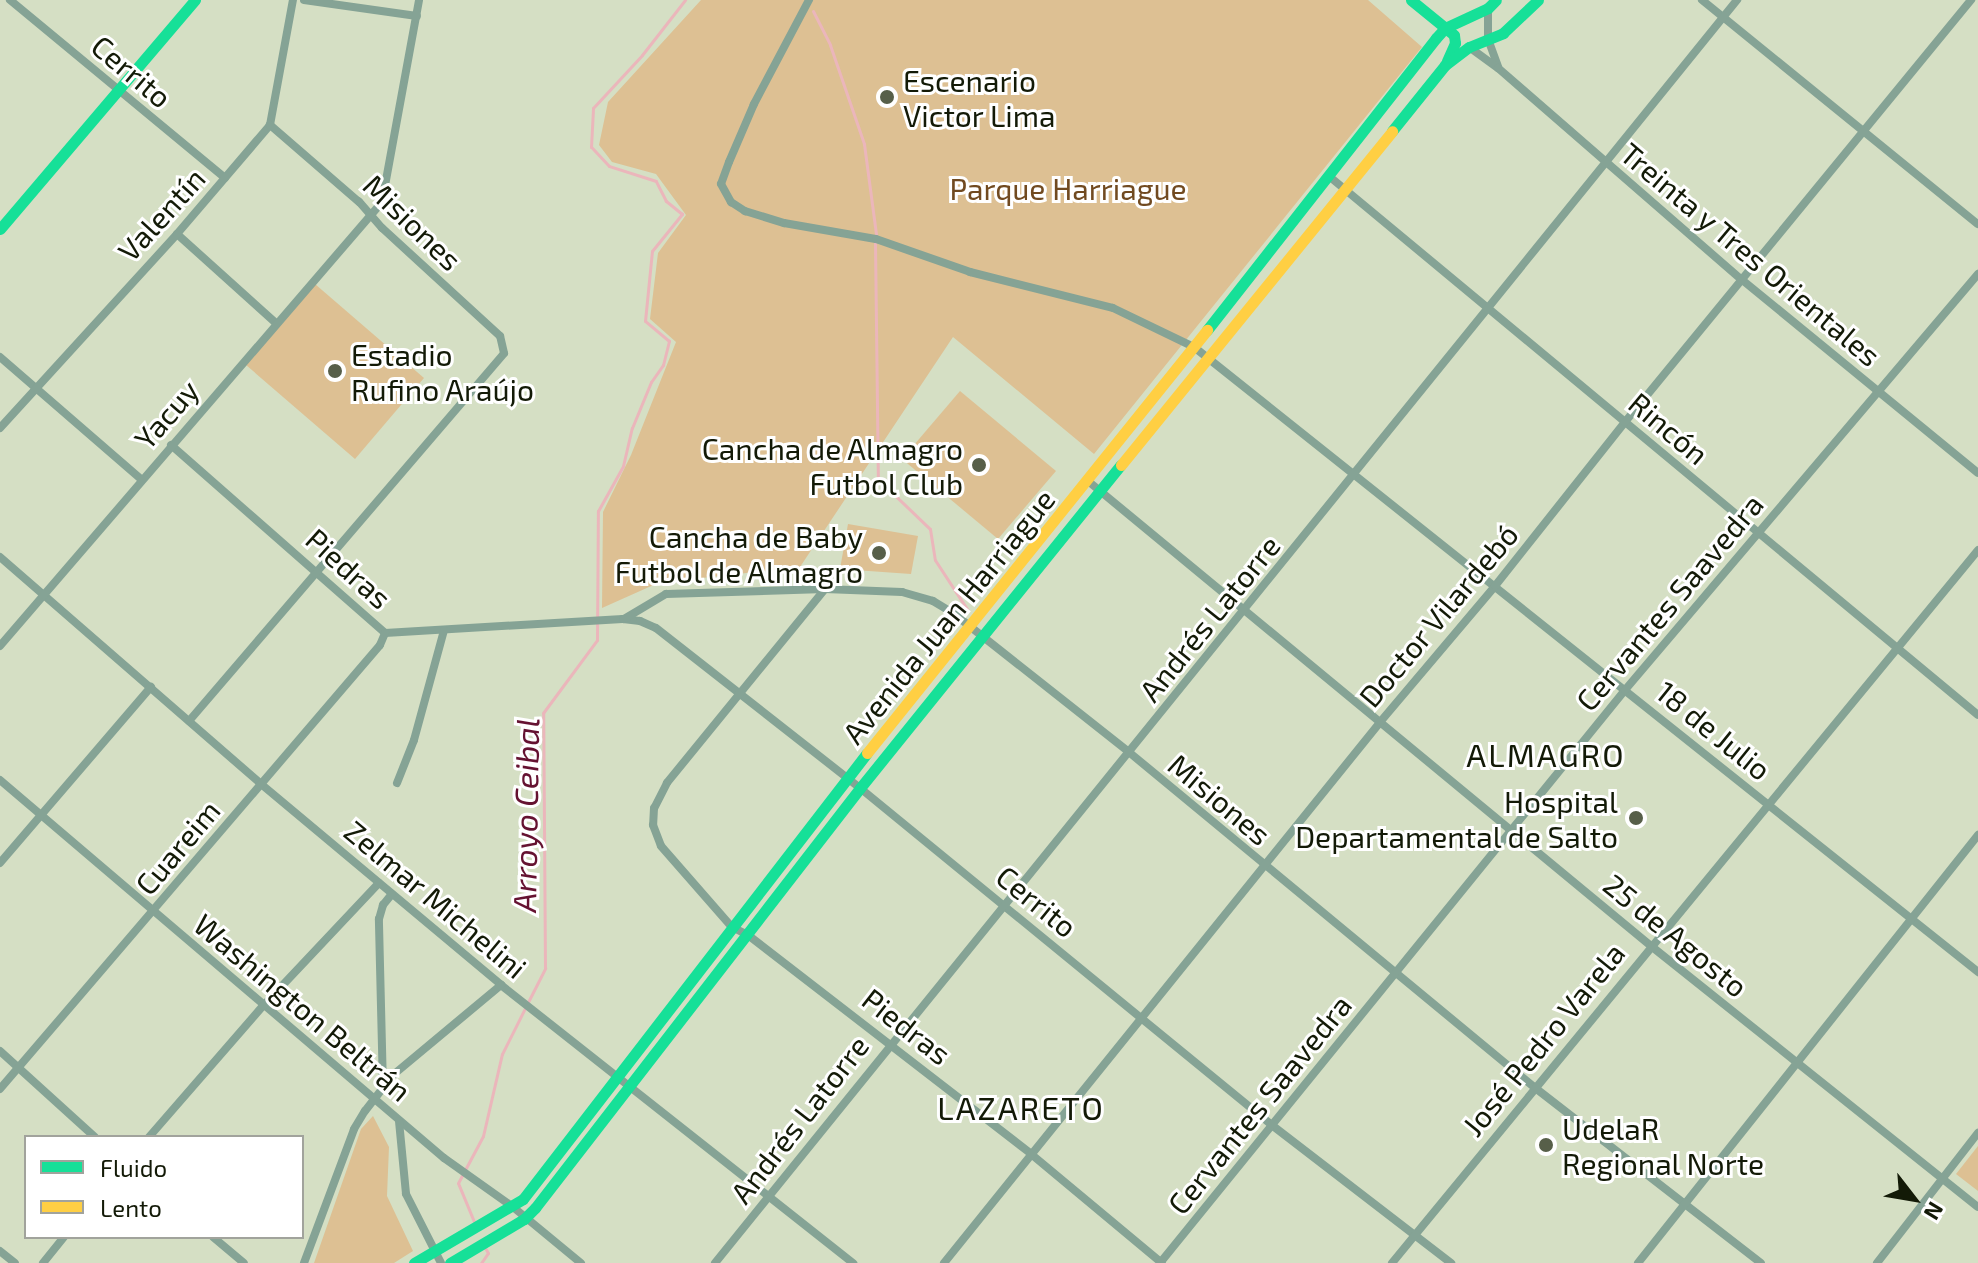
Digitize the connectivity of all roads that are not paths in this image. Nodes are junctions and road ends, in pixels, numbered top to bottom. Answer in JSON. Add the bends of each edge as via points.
{"nodes":[{"id":1,"x":10,"y":0,"type":"edge"},
{"id":2,"x":195,"y":0,"type":"edge"},
{"id":3,"x":293,"y":0,"type":"edge"},
{"id":4,"x":304,"y":0,"type":"edge"},
{"id":5,"x":419,"y":0,"type":"edge"},
{"id":6,"x":809,"y":0,"type":"edge"},
{"id":7,"x":1411,"y":0,"type":"edge"},
{"id":8,"x":1538,"y":0,"type":"edge"},
{"id":9,"x":1702,"y":0,"type":"edge"},
{"id":10,"x":1737,"y":0,"type":"edge"},
{"id":11,"x":1971,"y":0,"type":"edge"},
{"id":12,"x":1492,"y":4,"type":"edge"},
{"id":13,"x":417,"y":16,"type":"junction"},
{"id":14,"x":1723,"y":17,"type":"junction"},
{"id":15,"x":1445,"y":28,"type":"junction"},
{"id":16,"x":1436,"y":38,"type":"junction"},
{"id":17,"x":1488,"y":39,"type":"junction"},
{"id":18,"x":1469,"y":47,"type":"junction"},
{"id":19,"x":1445,"y":65,"type":"junction"},
{"id":20,"x":1498,"y":68,"type":"junction"},
{"id":21,"x":117,"y":91,"type":"junction"},
{"id":22,"x":270,"y":125,"type":"junction"},
{"id":23,"x":1864,"y":133,"type":"junction"},
{"id":24,"x":1604,"y":162,"type":"junction"},
{"id":25,"x":1330,"y":177,"type":"junction"},
{"id":26,"x":225,"y":178,"type":"junction"},
{"id":27,"x":1344,"y":189,"type":"junction"},
{"id":28,"x":369,"y":215,"type":"junction"},
{"id":29,"x":1978,"y":224,"type":"edge"},
{"id":30,"x":0,"y":229,"type":"edge"},
{"id":31,"x":177,"y":234,"type":"junction"},
{"id":32,"x":1978,"y":274,"type":"edge"},
{"id":33,"x":1741,"y":279,"type":"junction"},
{"id":34,"x":1489,"y":309,"type":"junction"},
{"id":35,"x":276,"y":323,"type":"junction"},
{"id":36,"x":1194,"y":347,"type":"junction"},
{"id":37,"x":0,"y":357,"type":"edge"},
{"id":38,"x":1209,"y":359,"type":"junction"},
{"id":39,"x":36,"y":388,"type":"junction"},
{"id":40,"x":1878,"y":391,"type":"junction"},
{"id":41,"x":1625,"y":422,"type":"junction"},
{"id":42,"x":0,"y":428,"type":"edge"},
{"id":43,"x":171,"y":445,"type":"junction"},
{"id":44,"x":1978,"y":473,"type":"edge"},
{"id":45,"x":1355,"y":475,"type":"junction"},
{"id":46,"x":141,"y":479,"type":"junction"},
{"id":47,"x":1088,"y":481,"type":"junction"},
{"id":48,"x":1101,"y":491,"type":"junction"},
{"id":49,"x":1758,"y":532,"type":"junction"},
{"id":50,"x":1978,"y":550,"type":"edge"},
{"id":51,"x":0,"y":557,"type":"edge"},
{"id":52,"x":317,"y":570,"type":"junction"},
{"id":53,"x":1495,"y":586,"type":"junction"},
{"id":54,"x":825,"y":589,"type":"junction"},
{"id":55,"x":45,"y":595,"type":"junction"},
{"id":56,"x":1246,"y":611,"type":"junction"},
{"id":57,"x":623,"y":619,"type":"junction"},
{"id":58,"x":971,"y":626,"type":"junction"},
{"id":59,"x":444,"y":630,"type":"junction"},
{"id":60,"x":385,"y":633,"type":"junction"},
{"id":61,"x":984,"y":638,"type":"junction"},
{"id":62,"x":0,"y":646,"type":"edge"},
{"id":63,"x":1898,"y":648,"type":"junction"},
{"id":64,"x":151,"y":687,"type":"junction"},
{"id":65,"x":1625,"y":690,"type":"junction"},
{"id":66,"x":740,"y":692,"type":"junction"},
{"id":67,"x":1978,"y":715,"type":"edge"},
{"id":68,"x":189,"y":721,"type":"junction"},
{"id":69,"x":1381,"y":721,"type":"junction"},
{"id":70,"x":1130,"y":753,"type":"junction"},
{"id":71,"x":847,"y":778,"type":"junction"},
{"id":72,"x":0,"y":780,"type":"edge"},
{"id":73,"x":397,"y":783,"type":"dead end"},
{"id":74,"x":261,"y":784,"type":"junction"},
{"id":75,"x":860,"y":788,"type":"junction"},
{"id":76,"x":1767,"y":803,"type":"junction"},
{"id":77,"x":41,"y":815,"type":"junction"},
{"id":78,"x":1512,"y":831,"type":"junction"},
{"id":79,"x":1978,"y":835,"type":"edge"},
{"id":80,"x":0,"y":863,"type":"edge"},
{"id":81,"x":1264,"y":867,"type":"junction"},
{"id":82,"x":379,"y":883,"type":"junction"},
{"id":83,"x":392,"y":894,"type":"junction"},
{"id":84,"x":1003,"y":905,"type":"junction"},
{"id":85,"x":154,"y":912,"type":"junction"},
{"id":86,"x":1911,"y":918,"type":"junction"},
{"id":87,"x":732,"y":927,"type":"junction"},
{"id":88,"x":748,"y":935,"type":"junction"},
{"id":89,"x":1651,"y":946,"type":"junction"},
{"id":90,"x":1978,"y":972,"type":"edge"},
{"id":91,"x":1396,"y":975,"type":"junction"},
{"id":92,"x":501,"y":985,"type":"junction"},
{"id":93,"x":263,"y":1006,"type":"junction"},
{"id":94,"x":1143,"y":1017,"type":"junction"},
{"id":95,"x":889,"y":1043,"type":"junction"},
{"id":96,"x":0,"y":1051,"type":"edge"},
{"id":97,"x":1795,"y":1063,"type":"junction"},
{"id":98,"x":18,"y":1067,"type":"junction"},
{"id":99,"x":617,"y":1079,"type":"junction"},
{"id":100,"x":1534,"y":1087,"type":"junction"},
{"id":101,"x":383,"y":1088,"type":"junction"},
{"id":102,"x":0,"y":1089,"type":"edge"},
{"id":103,"x":629,"y":1089,"type":"junction"},
{"id":104,"x":374,"y":1099,"type":"junction"},
{"id":105,"x":399,"y":1120,"type":"junction"},
{"id":106,"x":1273,"y":1126,"type":"junction"},
{"id":107,"x":1978,"y":1133,"type":"edge"},
{"id":108,"x":93,"y":1135,"type":"edge"},
{"id":109,"x":151,"y":1135,"type":"edge"},
{"id":110,"x":1031,"y":1154,"type":"junction"},
{"id":111,"x":1942,"y":1178,"type":"junction"},
{"id":112,"x":768,"y":1198,"type":"junction"},
{"id":113,"x":1686,"y":1202,"type":"junction"},
{"id":114,"x":513,"y":1207,"type":"junction"},
{"id":115,"x":1978,"y":1207,"type":"edge"},
{"id":116,"x":524,"y":1219,"type":"junction"},
{"id":117,"x":1415,"y":1235,"type":"junction"},
{"id":118,"x":62,"y":1239,"type":"edge"},
{"id":119,"x":215,"y":1239,"type":"edge"},
{"id":120,"x":0,"y":1251,"type":"edge"},
{"id":121,"x":438,"y":1257,"type":"edge"},
{"id":122,"x":15,"y":1263,"type":"edge"},
{"id":123,"x":43,"y":1263,"type":"edge"},
{"id":124,"x":244,"y":1263,"type":"edge"},
{"id":125,"x":304,"y":1263,"type":"edge"},
{"id":126,"x":414,"y":1263,"type":"edge"},
{"id":127,"x":450,"y":1263,"type":"edge"},
{"id":128,"x":581,"y":1263,"type":"edge"},
{"id":129,"x":715,"y":1263,"type":"edge"},
{"id":130,"x":853,"y":1263,"type":"edge"},
{"id":131,"x":944,"y":1263,"type":"edge"},
{"id":132,"x":1161,"y":1263,"type":"edge"},
{"id":133,"x":1392,"y":1263,"type":"edge"},
{"id":134,"x":1451,"y":1263,"type":"edge"},
{"id":135,"x":1638,"y":1263,"type":"edge"},
{"id":136,"x":1761,"y":1263,"type":"edge"},
{"id":137,"x":1877,"y":1263,"type":"edge"}],
"edges":[{"from":1,"to":21,"type":"street","name":"Cerrito"},
{"from":2,"to":21,"type":"street"},
{"from":3,"to":22,"type":"street","name":"Valentín"},
{"from":4,"to":13,"type":"street"},
{"from":5,"to":13,"type":"street","name":"Yacuy"},
{"from":6,"to":36,"type":"street","name":"18 de Julio","via":[[729,162],[721,184],[731,202],[784,223],[876,239],[970,272],[1113,308]]},
{"from":7,"to":15,"type":"street"},
{"from":8,"to":17,"type":"street","name":"Avenida Juan Harriague","via":[[1503,33]]},
{"from":9,"to":14,"type":"street"},
{"from":10,"to":14,"type":"street","name":"Andrés Latorre"},
{"from":11,"to":23,"type":"street","name":"Doctor Vilardebó"},
{"from":12,"to":15,"type":"street","name":"Avenida Juan Harriague"},
{"from":12,"to":17,"type":"street","name":"Treinta y Tres Orientales"},
{"from":13,"to":28,"type":"street","name":"Yacuy","via":[[386,193]]},
{"from":14,"to":23,"type":"street"},
{"from":14,"to":24,"type":"street","name":"Andrés Latorre"},
{"from":15,"to":16,"type":"street","name":"Avenida Juan Harriague"},
{"from":15,"to":19,"type":"street","via":[[1456,39]]},
{"from":16,"to":19,"type":"street","via":[[1435,53]]},
{"from":16,"to":25,"type":"street","name":"Avenida Juan Harriague"},
{"from":17,"to":18,"type":"street","name":"Avenida Juan Harriague"},
{"from":17,"to":20,"type":"street","name":"Treinta y Tres Orientales"},
{"from":18,"to":19,"type":"street","name":"Avenida Juan Harriague"},
{"from":18,"to":20,"type":"street","name":"Treinta y Tres Orientales"},
{"from":19,"to":27,"type":"street","name":"Avenida Juan Harriague"},
{"from":20,"to":24,"type":"street","name":"Treinta y Tres Orientales"},
{"from":21,"to":26,"type":"street","name":"Cerrito"},
{"from":21,"to":30,"type":"street"},
{"from":22,"to":26,"type":"street","name":"Valentín"},
{"from":22,"to":28,"type":"street","name":"Misiones"},
{"from":23,"to":29,"type":"street"},
{"from":23,"to":33,"type":"street","name":"Doctor Vilardebó"},
{"from":24,"to":33,"type":"street","name":"Treinta y Tres Orientales"},
{"from":24,"to":34,"type":"street","name":"Andrés Latorre"},
{"from":25,"to":27,"type":"street","name":"Rincón"},
{"from":25,"to":36,"type":"street","name":"Avenida Juan Harriague"},
{"from":26,"to":31,"type":"street","name":"Valentín"},
{"from":27,"to":34,"type":"street","name":"Rincón"},
{"from":27,"to":38,"type":"street","name":"Avenida Juan Harriague"},
{"from":28,"to":35,"type":"street","name":"Yacuy"},
{"from":28,"to":52,"type":"street","name":"Misiones","via":[[500,336],[504,353]]},
{"from":31,"to":35,"type":"street"},
{"from":31,"to":39,"type":"street","name":"Valentín"},
{"from":32,"to":40,"type":"street","name":"Cervantes Saavedra"},
{"from":33,"to":40,"type":"street","name":"Treinta y Tres Orientales"},
{"from":33,"to":41,"type":"street","name":"Doctor Vilardebó"},
{"from":34,"to":41,"type":"street","name":"Rincón"},
{"from":34,"to":45,"type":"street","name":"Andrés Latorre"},
{"from":35,"to":43,"type":"street","name":"Yacuy"},
{"from":36,"to":38,"type":"street","name":"18 de Julio"},
{"from":36,"to":47,"type":"street","name":"Avenida Juan Harriague"},
{"from":37,"to":39,"type":"street"},
{"from":38,"to":45,"type":"street","name":"18 de Julio"},
{"from":38,"to":48,"type":"street","name":"Avenida Juan Harriague"},
{"from":39,"to":42,"type":"street","name":"Valentín"},
{"from":39,"to":46,"type":"street"},
{"from":40,"to":44,"type":"street","name":"Treinta y Tres Orientales"},
{"from":40,"to":49,"type":"street","name":"Cervantes Saavedra"},
{"from":41,"to":49,"type":"street","name":"Rincón"},
{"from":41,"to":53,"type":"street","name":"Doctor Vilardebó"},
{"from":43,"to":46,"type":"street","name":"Yacuy"},
{"from":43,"to":52,"type":"street","name":"Piedras"},
{"from":45,"to":53,"type":"street","name":"18 de Julio"},
{"from":45,"to":56,"type":"street","name":"Andrés Latorre"},
{"from":46,"to":55,"type":"street","name":"Yacuy"},
{"from":47,"to":48,"type":"street","name":"25 de Agosto"},
{"from":47,"to":58,"type":"street","name":"Avenida Juan Harriague"},
{"from":48,"to":56,"type":"street","name":"25 de Agosto"},
{"from":48,"to":61,"type":"street","name":"Avenida Juan Harriague"},
{"from":49,"to":63,"type":"street","name":"Rincón"},
{"from":49,"to":65,"type":"street","name":"Cervantes Saavedra"},
{"from":50,"to":63,"type":"street","name":"José Pedro Varela"},
{"from":51,"to":55,"type":"street","name":"Zelmar Michelini"},
{"from":52,"to":60,"type":"street","name":"Piedras"},
{"from":52,"to":68,"type":"street"},
{"from":53,"to":65,"type":"street","name":"18 de Julio"},
{"from":53,"to":69,"type":"street","name":"Doctor Vilardebó"},
{"from":54,"to":57,"type":"street","name":"Misiones","via":[[666,594]]},
{"from":54,"to":58,"type":"street","name":"Misiones","via":[[902,592],[933,601]]},
{"from":54,"to":66,"type":"street"},
{"from":55,"to":62,"type":"street","name":"Yacuy"},
{"from":55,"to":64,"type":"street","name":"Zelmar Michelini"},
{"from":56,"to":69,"type":"street","name":"25 de Agosto"},
{"from":56,"to":70,"type":"street","name":"Andrés Latorre"},
{"from":57,"to":59,"type":"street","name":"Piedras"},
{"from":57,"to":66,"type":"street","name":"Cerrito","via":[[656,628]]},
{"from":58,"to":61,"type":"street","name":"Misiones"},
{"from":58,"to":71,"type":"street","name":"Avenida Juan Harriague"},
{"from":59,"to":60,"type":"street","name":"Piedras"},
{"from":59,"to":73,"type":"street"},
{"from":60,"to":74,"type":"street","name":"Cuareim"},
{"from":61,"to":70,"type":"street","name":"Misiones"},
{"from":61,"to":75,"type":"street","name":"Avenida Juan Harriague"},
{"from":63,"to":67,"type":"street","name":"Rincón"},
{"from":63,"to":76,"type":"street","name":"José Pedro Varela"},
{"from":64,"to":68,"type":"street","name":"Zelmar Michelini"},
{"from":64,"to":77,"type":"street"},
{"from":65,"to":76,"type":"street","name":"18 de Julio"},
{"from":65,"to":78,"type":"street","name":"Cervantes Saavedra"},
{"from":66,"to":71,"type":"street","name":"Cerrito"},
{"from":66,"to":87,"type":"street","name":"Piedras","via":[[667,783],[654,808],[653,825],[661,846]]},
{"from":68,"to":74,"type":"street","name":"Zelmar Michelini"},
{"from":69,"to":78,"type":"street","name":"25 de Agosto"},
{"from":69,"to":81,"type":"street","name":"Doctor Vilardebó"},
{"from":70,"to":81,"type":"street","name":"Misiones"},
{"from":70,"to":84,"type":"street","name":"Andrés Latorre"},
{"from":71,"to":75,"type":"street","name":"Cerrito"},
{"from":71,"to":87,"type":"street","name":"Avenida Juan Harriague"},
{"from":72,"to":77,"type":"street","name":"Washington Beltrán"},
{"from":74,"to":82,"type":"street","name":"Zelmar Michelini"},
{"from":74,"to":85,"type":"street","name":"Cuareim"},
{"from":75,"to":84,"type":"street","name":"Cerrito"},
{"from":75,"to":88,"type":"street","name":"Avenida Juan Harriague"},
{"from":76,"to":86,"type":"street","name":"18 de Julio"},
{"from":76,"to":89,"type":"street","name":"José Pedro Varela"},
{"from":77,"to":80,"type":"street"},
{"from":77,"to":85,"type":"street","name":"Washington Beltrán"},
{"from":78,"to":89,"type":"street","name":"25 de Agosto"},
{"from":78,"to":91,"type":"street","name":"Cervantes Saavedra"},
{"from":79,"to":86,"type":"street"},
{"from":81,"to":91,"type":"street","name":"Misiones"},
{"from":81,"to":94,"type":"street","name":"Doctor Vilardebó"},
{"from":82,"to":83,"type":"street","name":"Zelmar Michelini"},
{"from":82,"to":93,"type":"street"},
{"from":83,"to":92,"type":"street","name":"Zelmar Michelini"},
{"from":83,"to":101,"type":"street","via":[[379,919]]},
{"from":84,"to":94,"type":"street","name":"Cerrito"},
{"from":84,"to":95,"type":"street","name":"Andrés Latorre"},
{"from":85,"to":93,"type":"street","name":"Washington Beltrán"},
{"from":85,"to":98,"type":"street","name":"Cuareim"},
{"from":86,"to":90,"type":"street","name":"18 de Julio"},
{"from":86,"to":97,"type":"street"},
{"from":87,"to":88,"type":"street","name":"Piedras"},
{"from":87,"to":99,"type":"street","name":"Avenida Juan Harriague"},
{"from":88,"to":95,"type":"street","name":"Piedras"},
{"from":88,"to":103,"type":"street","name":"Avenida Juan Harriague"},
{"from":89,"to":97,"type":"street","name":"25 de Agosto"},
{"from":89,"to":100,"type":"street","name":"José Pedro Varela"},
{"from":91,"to":100,"type":"street","name":"Misiones"},
{"from":91,"to":106,"type":"street","name":"Cervantes Saavedra"},
{"from":92,"to":99,"type":"street","name":"Zelmar Michelini"},
{"from":92,"to":101,"type":"street"},
{"from":93,"to":104,"type":"street","name":"Washington Beltrán"},
{"from":93,"to":109,"type":"street"},
{"from":94,"to":106,"type":"street","name":"Cerrito"},
{"from":94,"to":110,"type":"street","name":"Doctor Vilardebó"},
{"from":95,"to":110,"type":"street","name":"Piedras"},
{"from":95,"to":112,"type":"street","name":"Andrés Latorre"},
{"from":96,"to":98,"type":"street"},
{"from":97,"to":111,"type":"street","name":"25 de Agosto"},
{"from":97,"to":113,"type":"street"},
{"from":98,"to":102,"type":"street","name":"Cuareim"},
{"from":98,"to":108,"type":"street"},
{"from":99,"to":103,"type":"street","name":"Zelmar Michelini"},
{"from":99,"to":114,"type":"street","name":"Avenida Juan Harriague"},
{"from":100,"to":113,"type":"street","name":"Misiones"},
{"from":100,"to":117,"type":"street","name":"José Pedro Varela"},
{"from":101,"to":104,"type":"street"},
{"from":103,"to":112,"type":"street","name":"Zelmar Michelini"},
{"from":103,"to":116,"type":"street","name":"Avenida Juan Harriague"},
{"from":104,"to":105,"type":"street","name":"Washington Beltrán"},
{"from":104,"to":125,"type":"street","via":[[354,1129]]},
{"from":105,"to":114,"type":"street","name":"Washington Beltrán"},
{"from":105,"to":121,"type":"street","via":[[406,1194]]},
{"from":106,"to":117,"type":"street","name":"Cerrito"},
{"from":106,"to":132,"type":"street","name":"Cervantes Saavedra"},
{"from":107,"to":111,"type":"street"},
{"from":110,"to":131,"type":"street","name":"Doctor Vilardebó"},
{"from":110,"to":132,"type":"street","name":"Piedras"},
{"from":111,"to":115,"type":"street","name":"25 de Agosto"},
{"from":111,"to":137,"type":"street"},
{"from":112,"to":129,"type":"street","name":"Andrés Latorre"},
{"from":112,"to":130,"type":"street","name":"Zelmar Michelini"},
{"from":113,"to":135,"type":"street"},
{"from":113,"to":136,"type":"street","name":"Misiones"},
{"from":114,"to":116,"type":"street","name":"Washington Beltrán"},
{"from":114,"to":121,"type":"street","name":"Avenida Juan Harriague"},
{"from":116,"to":127,"type":"street","name":"Avenida Juan Harriague"},
{"from":116,"to":128,"type":"street","name":"Washington Beltrán"},
{"from":117,"to":133,"type":"street","name":"José Pedro Varela"},
{"from":117,"to":134,"type":"street","name":"Cerrito"},
{"from":118,"to":123,"type":"street"},
{"from":119,"to":124,"type":"street"},
{"from":120,"to":122,"type":"street"},
{"from":121,"to":126,"type":"street","name":"Avenida Juan Harriague"}]}
